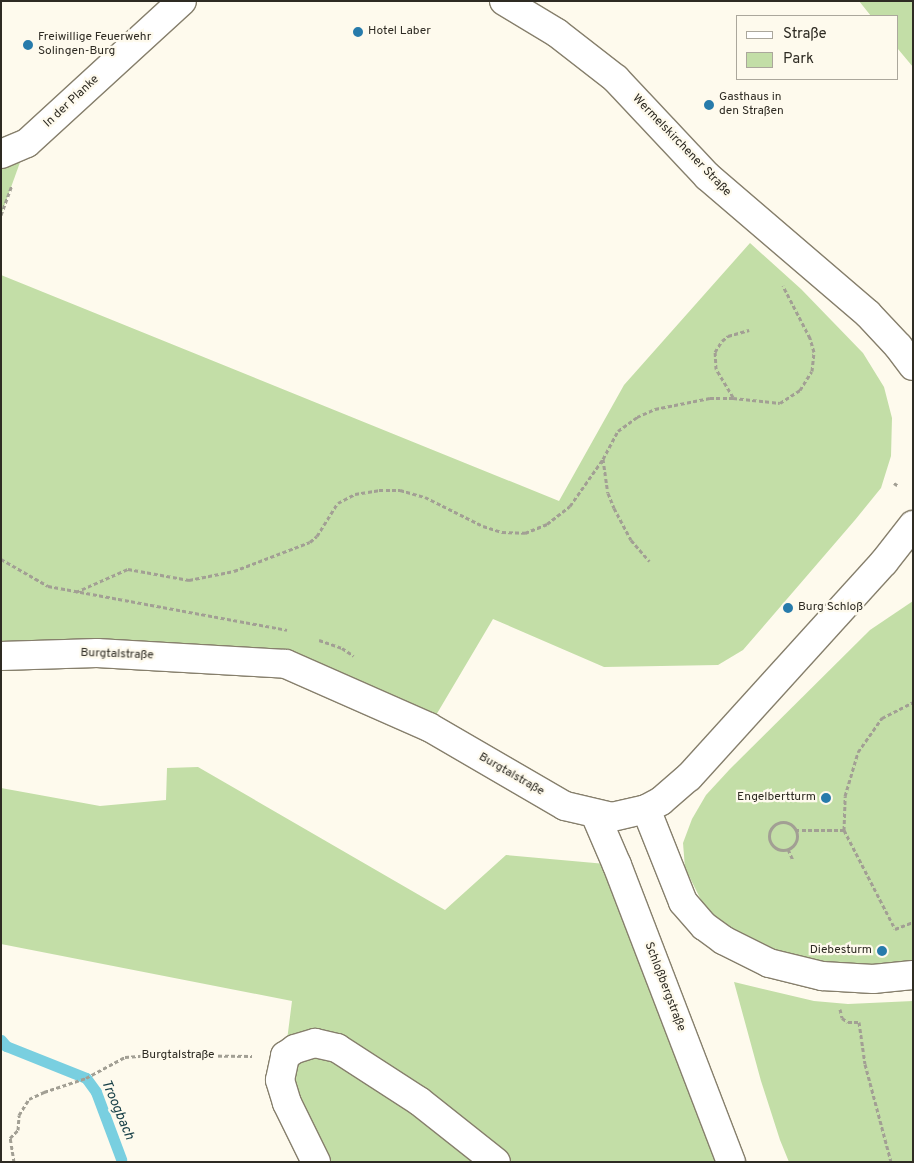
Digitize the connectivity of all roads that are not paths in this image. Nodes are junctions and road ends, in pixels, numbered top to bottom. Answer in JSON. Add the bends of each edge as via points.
{"nodes":[{"id":1,"x":182,"y":1,"type":"edge"},
{"id":2,"x":504,"y":1,"type":"edge"},
{"id":3,"x":1,"y":154,"type":"edge"},
{"id":4,"x":913,"y":366,"type":"edge"},
{"id":5,"x":913,"y":526,"type":"edge"},
{"id":6,"x":1,"y":656,"type":"edge"},
{"id":7,"x":646,"y":809,"type":"junction"},
{"id":8,"x":595,"y":814,"type":"junction"},
{"id":9,"x":913,"y":975,"type":"edge"},
{"id":10,"x":731,"y":1160,"type":"edge"},
{"id":11,"x":316,"y":1162,"type":"edge"},
{"id":12,"x":496,"y":1162,"type":"edge"}],
"edges":[{"from":1,"to":3,"type":"main road","name":"In der Planke","via":[[27,143]]},
{"from":2,"to":4,"type":"main road","name":"Wermelskirchener Straße","via":[[557,33],[616,79],[707,176],[868,314]]},
{"from":5,"to":7,"type":"main road","name":"Burgtalstraße","via":[[689,777],[661,801]]},
{"from":6,"to":8,"type":"main road","name":"Burgtalstraße","via":[[97,652],[286,664],[429,727],[565,806]]},
{"from":7,"to":8,"type":"main road","name":"Burgtalstraße","via":[[612,816]]},
{"from":7,"to":9,"type":"main road","via":[[683,902],[704,926],[736,948],[769,962],[822,976],[873,979]]},
{"from":8,"to":10,"type":"main road","name":"Schloßbergstraße"},
{"from":11,"to":12,"type":"main road","via":[[282,1091],[280,1080],[285,1056],[315,1043],[338,1048],[419,1101]]}]}
